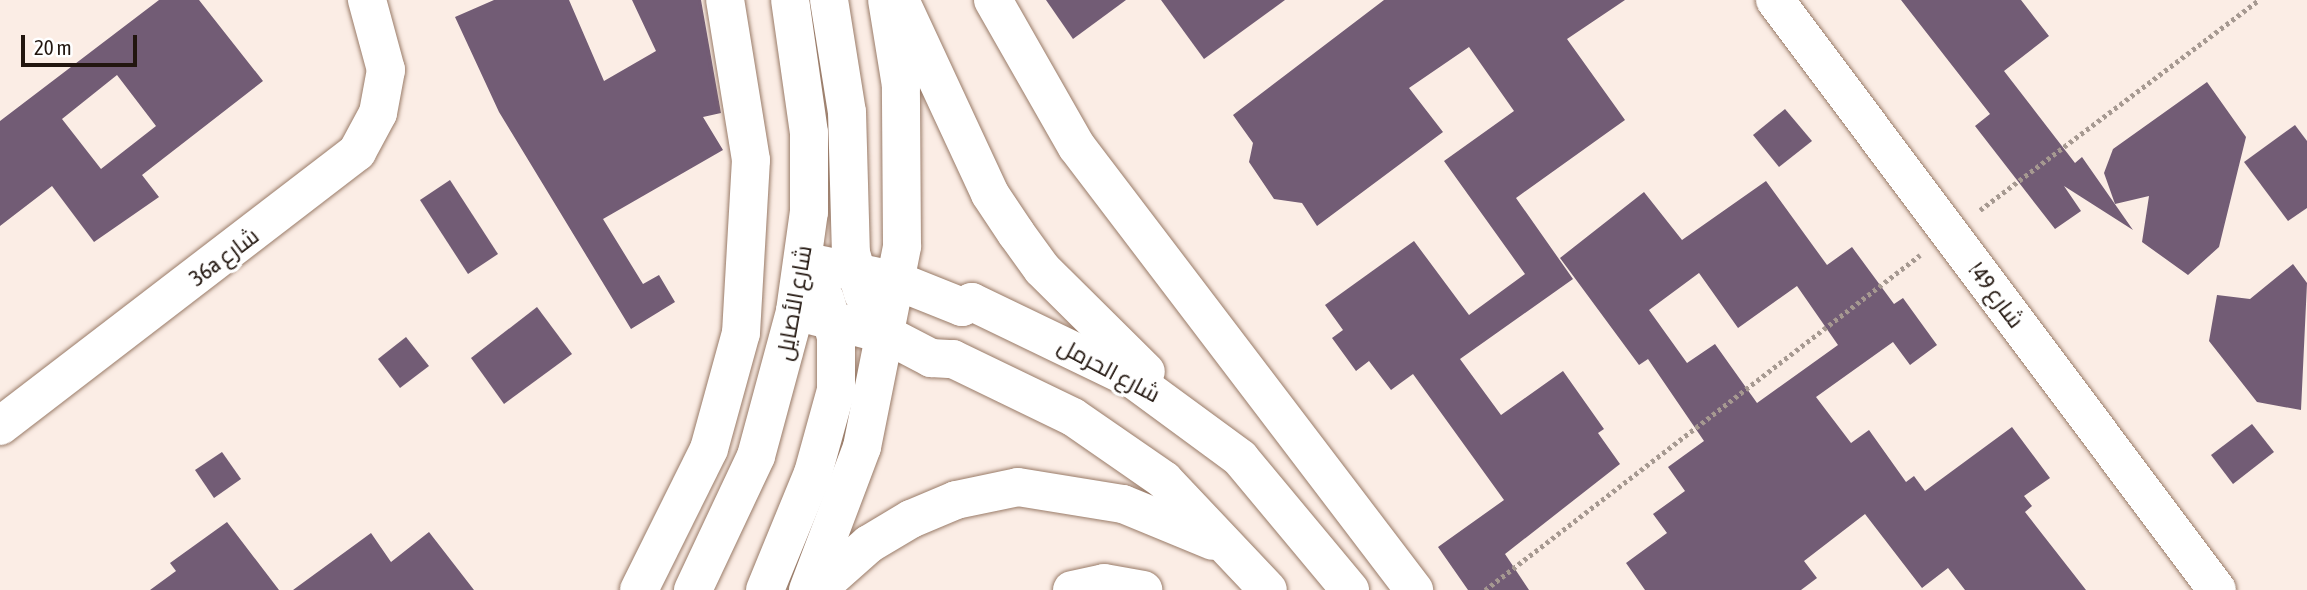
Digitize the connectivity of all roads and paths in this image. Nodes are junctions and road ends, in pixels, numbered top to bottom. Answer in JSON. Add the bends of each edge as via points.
{"nodes":[{"id":1,"x":367,"y":0,"type":"edge"},
{"id":2,"x":724,"y":0,"type":"edge"},
{"id":3,"x":790,"y":0,"type":"edge"},
{"id":4,"x":830,"y":0,"type":"edge"},
{"id":5,"x":887,"y":0,"type":"edge"},
{"id":6,"x":900,"y":0,"type":"edge"},
{"id":7,"x":993,"y":0,"type":"edge"},
{"id":8,"x":1775,"y":0,"type":"edge"},
{"id":9,"x":2259,"y":0,"type":"edge"},
{"id":10,"x":1949,"y":233,"type":"junction"},
{"id":11,"x":803,"y":261,"type":"junction"},
{"id":12,"x":855,"y":272,"type":"junction"},
{"id":13,"x":897,"y":281,"type":"junction"},
{"id":14,"x":813,"y":315,"type":"junction"},
{"id":15,"x":887,"y":335,"type":"junction"},
{"id":16,"x":1189,"y":416,"type":"junction"},
{"id":17,"x":0,"y":426,"type":"edge"},
{"id":18,"x":1243,"y":557,"type":"junction"},
{"id":19,"x":639,"y":590,"type":"edge"},
{"id":20,"x":693,"y":590,"type":"edge"},
{"id":21,"x":765,"y":590,"type":"edge"},
{"id":22,"x":808,"y":590,"type":"edge"},
{"id":23,"x":817,"y":590,"type":"edge"},
{"id":24,"x":1072,"y":590,"type":"edge"},
{"id":25,"x":1143,"y":590,"type":"edge"},
{"id":26,"x":1268,"y":590,"type":"edge"},
{"id":27,"x":1350,"y":590,"type":"edge"},
{"id":28,"x":1414,"y":590,"type":"edge"},
{"id":29,"x":1485,"y":590,"type":"edge"},
{"id":30,"x":2217,"y":590,"type":"edge"}],
"edges":[{"from":1,"to":17,"type":"street","name":"36a شارع","via":[[384,48],[378,113],[341,168]]},
{"from":2,"to":19,"type":"street","via":[[751,160],[741,333],[709,449]]},
{"from":3,"to":11,"type":"street","name":"شارع الأصايل","via":[[809,133]]},
{"from":4,"to":12,"type":"street","via":[[847,112]]},
{"from":5,"to":13,"type":"street","via":[[904,152]]},
{"from":6,"to":16,"type":"street","via":[[990,194],[1016,233],[1042,269]]},
{"from":7,"to":28,"type":"street","via":[[1077,147]]},
{"from":8,"to":10,"type":"street","name":"شارع 49ا"},
{"from":9,"to":10,"type":"path"},
{"from":10,"to":29,"type":"path"},
{"from":10,"to":30,"type":"street","name":"شارع 49ا"},
{"from":11,"to":12,"type":"street","name":"شارع الحرمل"},
{"from":11,"to":14,"type":"street","name":"شارع الأصايل"},
{"from":12,"to":13,"type":"street","name":"شارع الحرمل"},
{"from":12,"to":15,"type":"street"},
{"from":13,"to":15,"type":"street"},
{"from":13,"to":16,"type":"street","name":"شارع الحرمل","via":[[962,307],[972,302],[1088,355]]},
{"from":14,"to":15,"type":"street"},
{"from":14,"to":20,"type":"street","name":"شارع الأصايل","via":[[756,456]]},
{"from":14,"to":21,"type":"street","via":[[838,363],[830,416]]},
{"from":15,"to":18,"type":"street","via":[[1025,392],[1097,432],[1164,480]]},
{"from":15,"to":22,"type":"street","via":[[862,447]]},
{"from":16,"to":27,"type":"street","name":"شارع الحرمل","via":[[1286,506]]},
{"from":18,"to":23,"type":"street","via":[[1175,521],[1123,504],[1018,487],[966,497],[911,519],[869,544]]},
{"from":18,"to":26,"type":"street"},
{"from":24,"to":25,"type":"street","via":[[1104,583]]}]}
